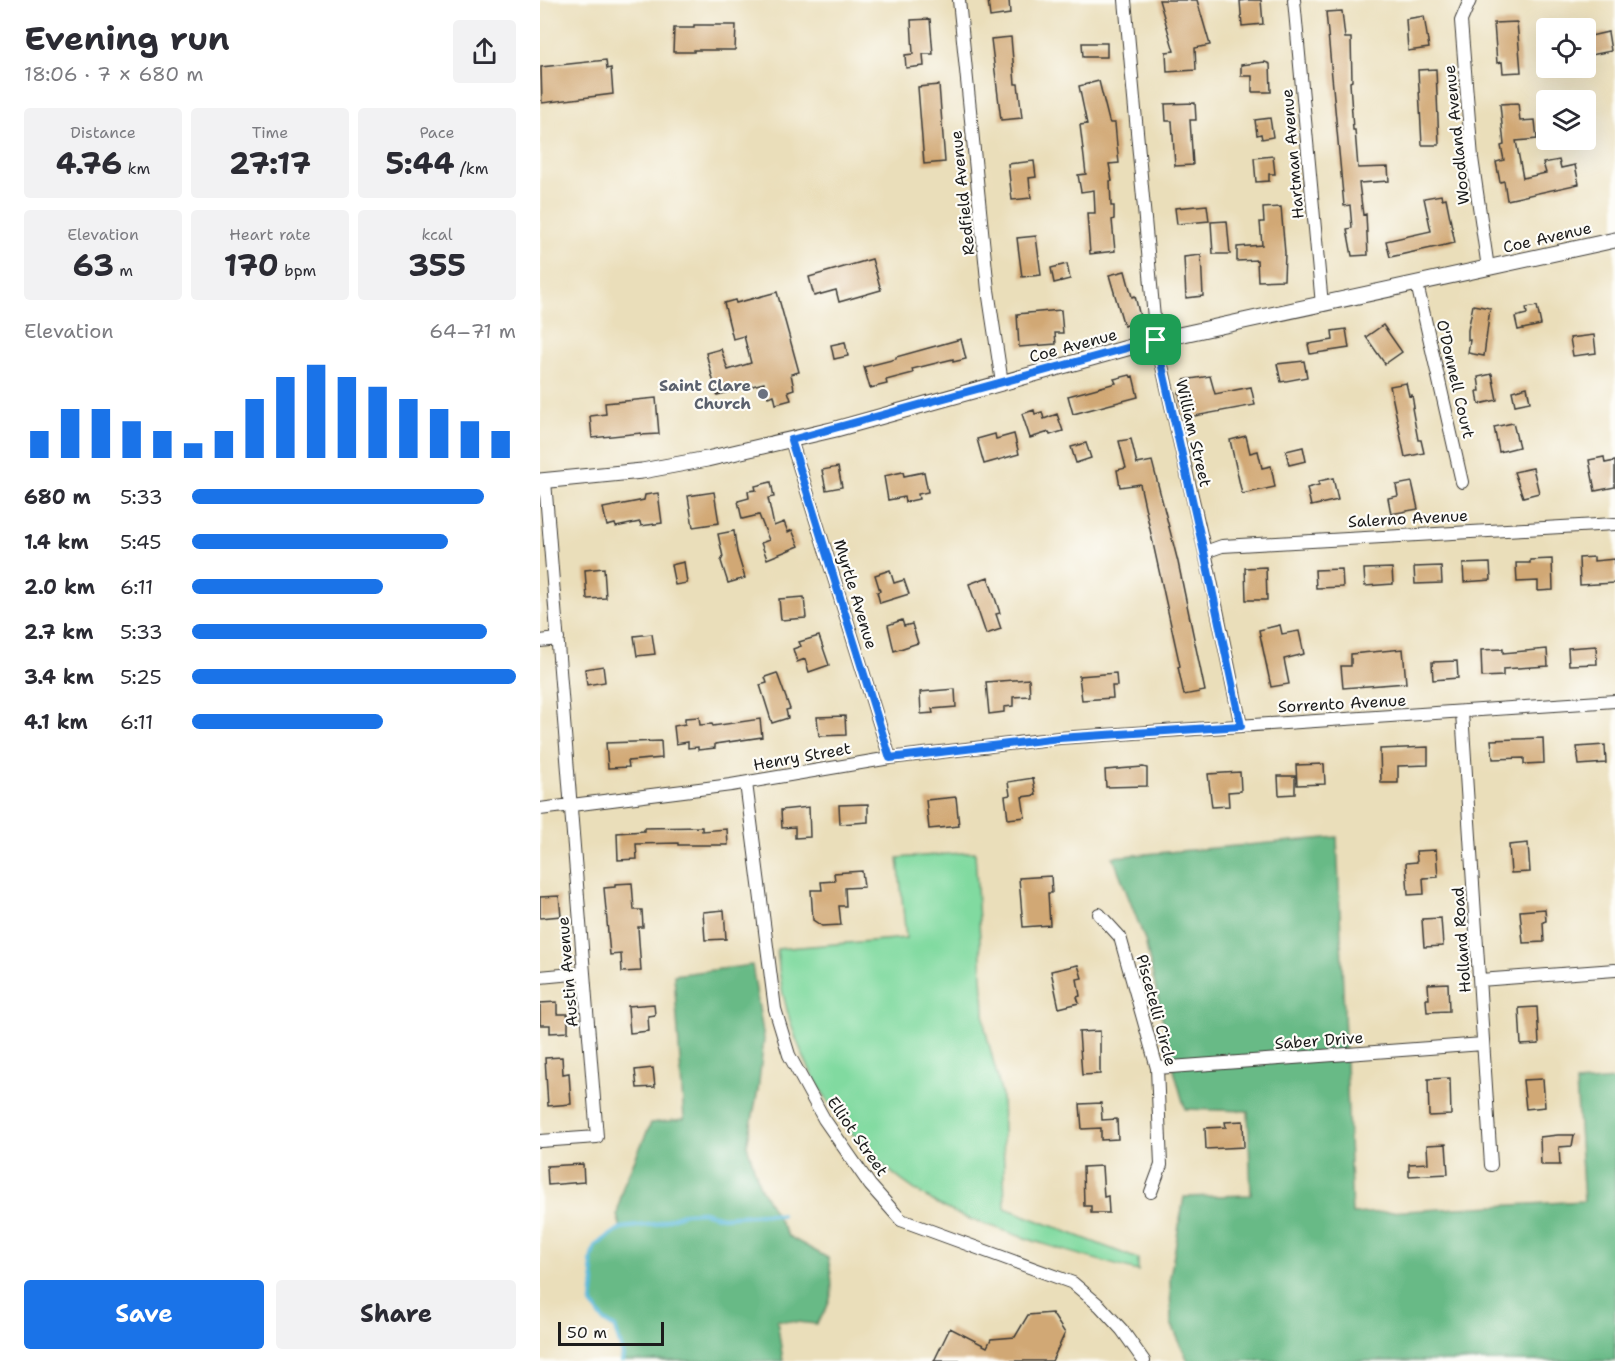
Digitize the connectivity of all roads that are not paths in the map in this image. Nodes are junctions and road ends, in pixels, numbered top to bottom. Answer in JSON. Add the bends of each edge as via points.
{"nodes":[{"id":1,"x":959,"y":0,"type":"edge"},
{"id":2,"x":1125,"y":0,"type":"edge"},
{"id":3,"x":1294,"y":0,"type":"edge"},
{"id":4,"x":1470,"y":0,"type":"edge"},
{"id":5,"x":1615,"y":240,"type":"edge"},
{"id":6,"x":1488,"y":268,"type":"junction"},
{"id":7,"x":1417,"y":284,"type":"junction"},
{"id":8,"x":1322,"y":305,"type":"junction"},
{"id":9,"x":1156,"y":340,"type":"junction"},
{"id":10,"x":1002,"y":383,"type":"junction"},
{"id":11,"x":791,"y":440,"type":"junction"},
{"id":12,"x":542,"y":481,"type":"edge"},
{"id":13,"x":1462,"y":482,"type":"dead end"},
{"id":14,"x":1615,"y":524,"type":"edge"},
{"id":15,"x":1204,"y":552,"type":"junction"},
{"id":16,"x":558,"y":639,"type":"junction"},
{"id":17,"x":540,"y":641,"type":"edge"},
{"id":18,"x":1615,"y":701,"type":"edge"},
{"id":19,"x":1462,"y":712,"type":"junction"},
{"id":20,"x":1241,"y":726,"type":"junction"},
{"id":21,"x":1070,"y":738,"type":"joint"},
{"id":22,"x":890,"y":758,"type":"junction"},
{"id":23,"x":746,"y":783,"type":"junction"},
{"id":24,"x":571,"y":807,"type":"junction"},
{"id":25,"x":540,"y":809,"type":"edge"},
{"id":26,"x":1099,"y":914,"type":"dead end"},
{"id":27,"x":1615,"y":970,"type":"edge"},
{"id":28,"x":583,"y":973,"type":"junction"},
{"id":29,"x":540,"y":976,"type":"edge"},
{"id":30,"x":1480,"y":980,"type":"junction"},
{"id":31,"x":1483,"y":1044,"type":"junction"},
{"id":32,"x":1157,"y":1068,"type":"junction"},
{"id":33,"x":540,"y":1141,"type":"edge"},
{"id":34,"x":1491,"y":1165,"type":"dead end"},
{"id":35,"x":1151,"y":1192,"type":"dead end"},
{"id":36,"x":1144,"y":1361,"type":"edge"}],
"edges":[{"from":1,"to":10,"type":"street","name":"Redfield Avenue","via":[[988,290]]},
{"from":2,"to":9,"type":"street","name":"William Street"},
{"from":3,"to":8,"type":"street","name":"Hartman Avenue"},
{"from":4,"to":6,"type":"street","name":"Woodland Avenue","via":[[1461,21],[1472,158]]},
{"from":5,"to":6,"type":"street","name":"Coe Avenue"},
{"from":6,"to":7,"type":"street","name":"Coe Avenue"},
{"from":7,"to":8,"type":"street","name":"Coe Avenue"},
{"from":7,"to":13,"type":"street","name":"O'Donnell Court"},
{"from":8,"to":9,"type":"street","name":"Coe Avenue"},
{"from":9,"to":10,"type":"street","name":"Coe Avenue"},
{"from":9,"to":15,"type":"street","name":"William Street"},
{"from":10,"to":11,"type":"street","name":"Coe Avenue"},
{"from":11,"to":12,"type":"street","name":"Coe Avenue","via":[[642,471]]},
{"from":11,"to":22,"type":"street","name":"Myrtle Avenue"},
{"from":12,"to":16,"type":"street","name":"Austin Avenue"},
{"from":14,"to":15,"type":"street","name":"Salerno Avenue","via":[[1222,546]]},
{"from":15,"to":20,"type":"street","name":"William Street"},
{"from":16,"to":17,"type":"street"},
{"from":16,"to":24,"type":"street","name":"Austin Avenue"},
{"from":18,"to":19,"type":"street","name":"Sorrento Avenue"},
{"from":19,"to":20,"type":"street","name":"Sorrento Avenue"},
{"from":19,"to":30,"type":"street","name":"Holland Road"},
{"from":20,"to":21,"type":"street","name":"Sorrento Avenue"},
{"from":21,"to":22,"type":"street","name":"Henry Street"},
{"from":22,"to":23,"type":"street","name":"Henry Street"},
{"from":23,"to":24,"type":"street","name":"Henry Street"},
{"from":23,"to":36,"type":"street","name":"Elliot Street","via":[[777,1017],[789,1055],[824,1119],[870,1185],[901,1220],[1073,1283],[1122,1330]]},
{"from":24,"to":25,"type":"street","name":"Henry Street"},
{"from":24,"to":28,"type":"street","name":"Austin Avenue"},
{"from":26,"to":32,"type":"street","name":"Piscetelli Circle","via":[[1120,937]]},
{"from":27,"to":30,"type":"street"},
{"from":28,"to":29,"type":"street"},
{"from":28,"to":33,"type":"street","name":"Austin Avenue","via":[[597,1137]]},
{"from":30,"to":31,"type":"street","name":"Holland Road"},
{"from":31,"to":32,"type":"street","name":"Saber Drive"},
{"from":31,"to":34,"type":"street","name":"Holland Road"},
{"from":32,"to":35,"type":"street","name":"Piscetelli Circle","via":[[1161,1165]]}]}
